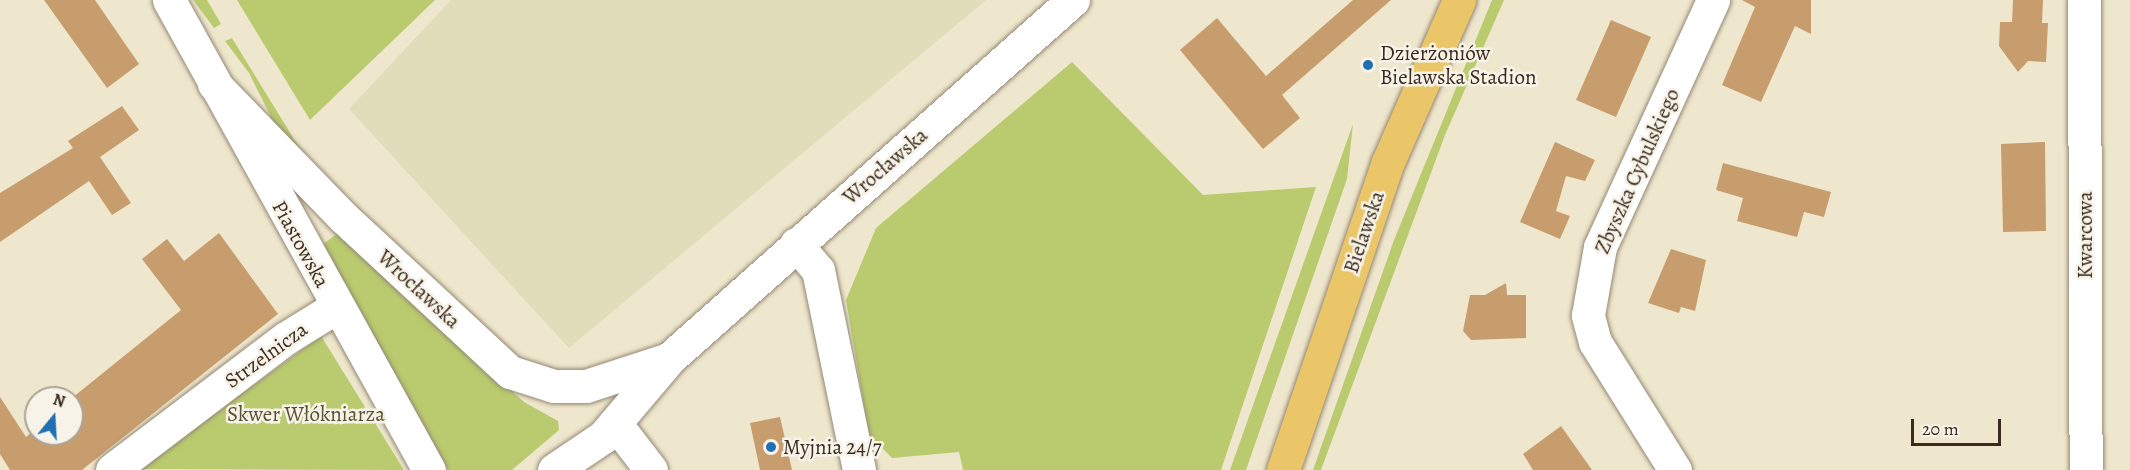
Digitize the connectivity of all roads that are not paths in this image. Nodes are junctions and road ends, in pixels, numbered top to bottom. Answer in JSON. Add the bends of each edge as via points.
{"nodes":[{"id":1,"x":1073,"y":0,"type":"edge"},
{"id":2,"x":1459,"y":0,"type":"edge"},
{"id":3,"x":1713,"y":0,"type":"edge"},
{"id":4,"x":2084,"y":0,"type":"edge"},
{"id":5,"x":170,"y":6,"type":"edge"},
{"id":6,"x":214,"y":84,"type":"junction"},
{"id":7,"x":796,"y":244,"type":"junction"},
{"id":8,"x":336,"y":308,"type":"junction"},
{"id":9,"x":670,"y":358,"type":"junction"},
{"id":10,"x":615,"y":423,"type":"junction"},
{"id":11,"x":112,"y":470,"type":"edge"},
{"id":12,"x":429,"y":470,"type":"edge"},
{"id":13,"x":554,"y":470,"type":"edge"},
{"id":14,"x":651,"y":470,"type":"edge"},
{"id":15,"x":859,"y":470,"type":"edge"},
{"id":16,"x":1283,"y":470,"type":"edge"},
{"id":17,"x":1675,"y":470,"type":"edge"},
{"id":18,"x":2086,"y":470,"type":"edge"}],
"edges":[{"from":1,"to":7,"type":"street","name":"Wrocławska"},
{"from":2,"to":16,"type":"main road","name":"Bielawska","via":[[1388,162]]},
{"from":3,"to":17,"type":"street","name":"Zbyszka Cybulskiego","via":[[1600,247],[1588,315],[1595,342]]},
{"from":4,"to":18,"type":"street","name":"Kwarcowa"},
{"from":5,"to":6,"type":"street","name":"Piastowska"},
{"from":6,"to":8,"type":"street","name":"Piastowska"},
{"from":6,"to":9,"type":"street","name":"Wrocławska","via":[[352,225],[510,372],[554,386],[586,386]]},
{"from":7,"to":9,"type":"street","name":"Wrocławska"},
{"from":7,"to":15,"type":"street","via":[[818,270]]},
{"from":8,"to":11,"type":"street","name":"Strzelnicza","via":[[286,338]]},
{"from":8,"to":12,"type":"street","name":"Piastowska"},
{"from":9,"to":10,"type":"street","name":"Wrocławska"},
{"from":10,"to":13,"type":"street","name":"Wrocławska"},
{"from":10,"to":14,"type":"street"}]}
